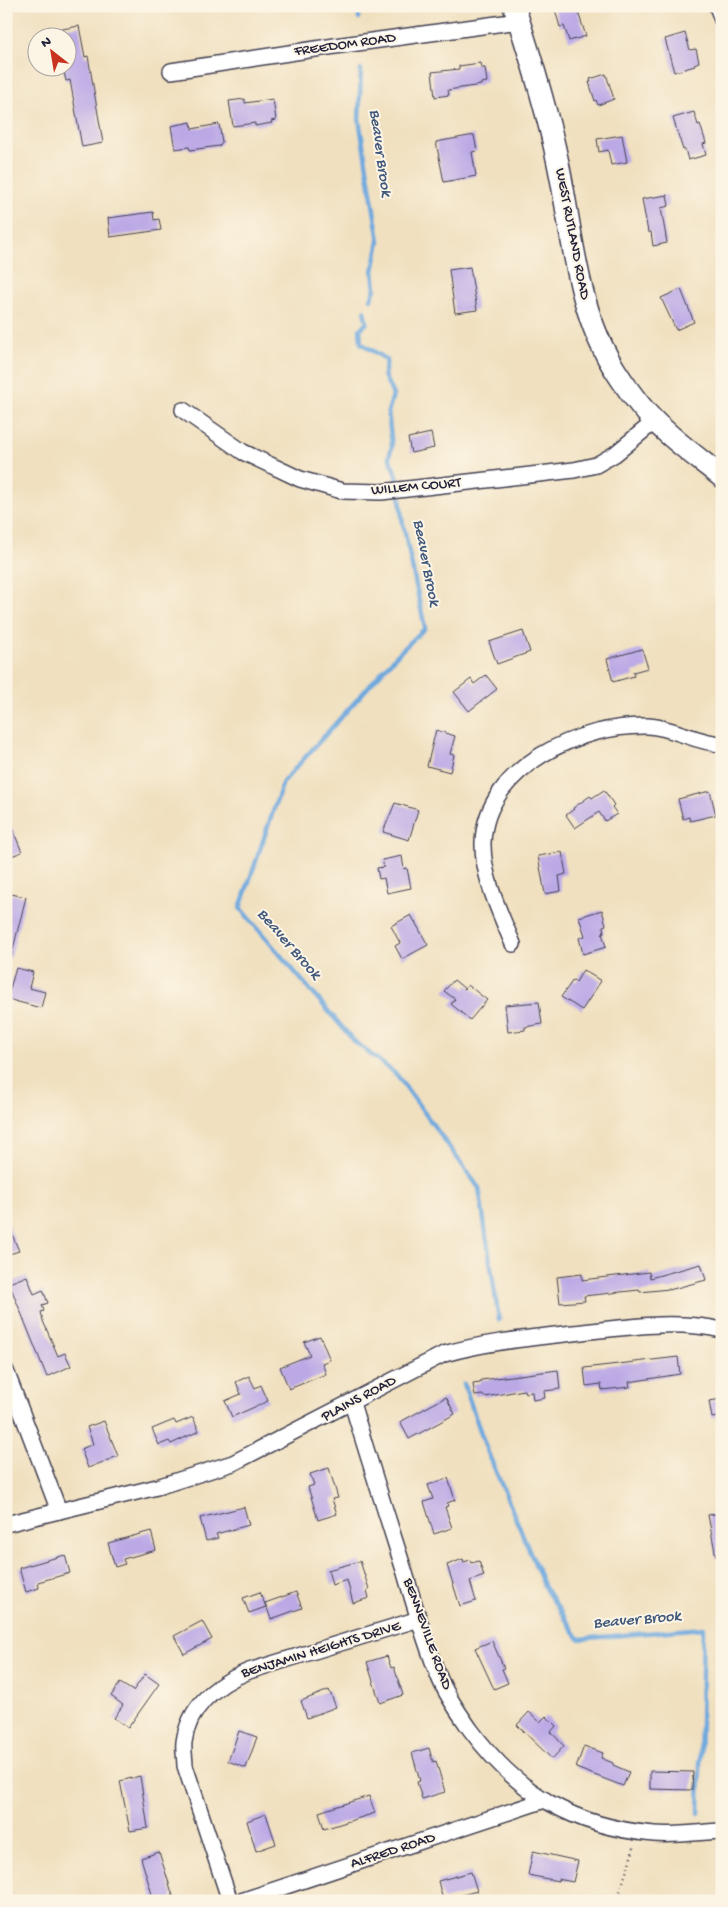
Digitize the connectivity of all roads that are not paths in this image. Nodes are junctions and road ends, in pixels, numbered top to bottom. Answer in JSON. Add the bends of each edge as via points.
{"nodes":[{"id":1,"x":717,"y":6,"type":"edge"},
{"id":2,"x":516,"y":13,"type":"edge"},
{"id":3,"x":722,"y":20,"type":"edge"},
{"id":4,"x":171,"y":72,"type":"dead end"},
{"id":5,"x":182,"y":410,"type":"dead end"},
{"id":6,"x":655,"y":421,"type":"junction"},
{"id":7,"x":722,"y":477,"type":"edge"},
{"id":8,"x":722,"y":744,"type":"edge"},
{"id":9,"x":513,"y":944,"type":"dead end"},
{"id":10,"x":722,"y":1330,"type":"edge"},
{"id":11,"x":6,"y":1371,"type":"edge"},
{"id":12,"x":352,"y":1403,"type":"junction"},
{"id":13,"x":59,"y":1511,"type":"junction"},
{"id":14,"x":6,"y":1524,"type":"edge"},
{"id":15,"x":419,"y":1619,"type":"junction"},
{"id":16,"x":545,"y":1800,"type":"junction"},
{"id":17,"x":722,"y":1831,"type":"edge"},
{"id":18,"x":230,"y":1901,"type":"edge"},
{"id":19,"x":241,"y":1901,"type":"edge"}],
"edges":[{"from":1,"to":3,"type":"street"},
{"from":2,"to":4,"type":"street","name":"FREEDOM ROAD"},
{"from":2,"to":6,"type":"main road","name":"WEST RUTLAND ROAD","via":[[558,163],[587,308],[616,372]]},
{"from":5,"to":6,"type":"street","name":"WILLEM COURT","via":[[243,452],[300,479],[342,491],[380,492],[589,467],[615,454]]},
{"from":6,"to":7,"type":"main road","name":"WEST RUTLAND ROAD"},
{"from":8,"to":9,"type":"street","via":[[650,726],[613,728],[566,742],[517,774],[491,807],[483,844],[488,877]]},
{"from":10,"to":12,"type":"street","name":"PLAINS ROAD","via":[[664,1324],[470,1347],[444,1354]]},
{"from":11,"to":13,"type":"street"},
{"from":12,"to":13,"type":"street","name":"PLAINS ROAD","via":[[217,1469]]},
{"from":12,"to":15,"type":"street","name":"BENNEVILLE ROAD"},
{"from":13,"to":14,"type":"street","name":"PLAINS ROAD"},
{"from":15,"to":16,"type":"street","name":"BENNEVILLE ROAD","via":[[440,1678],[461,1716],[509,1774]]},
{"from":15,"to":18,"type":"street","name":"BENJAMIN HEIGHTS DRIVE","via":[[230,1678],[199,1704],[189,1722],[184,1742],[185,1766]]},
{"from":16,"to":17,"type":"street","name":"BENNEVILLE ROAD","via":[[582,1818],[626,1830],[656,1834]]},
{"from":16,"to":19,"type":"street","name":"ALFRED ROAD"}]}
